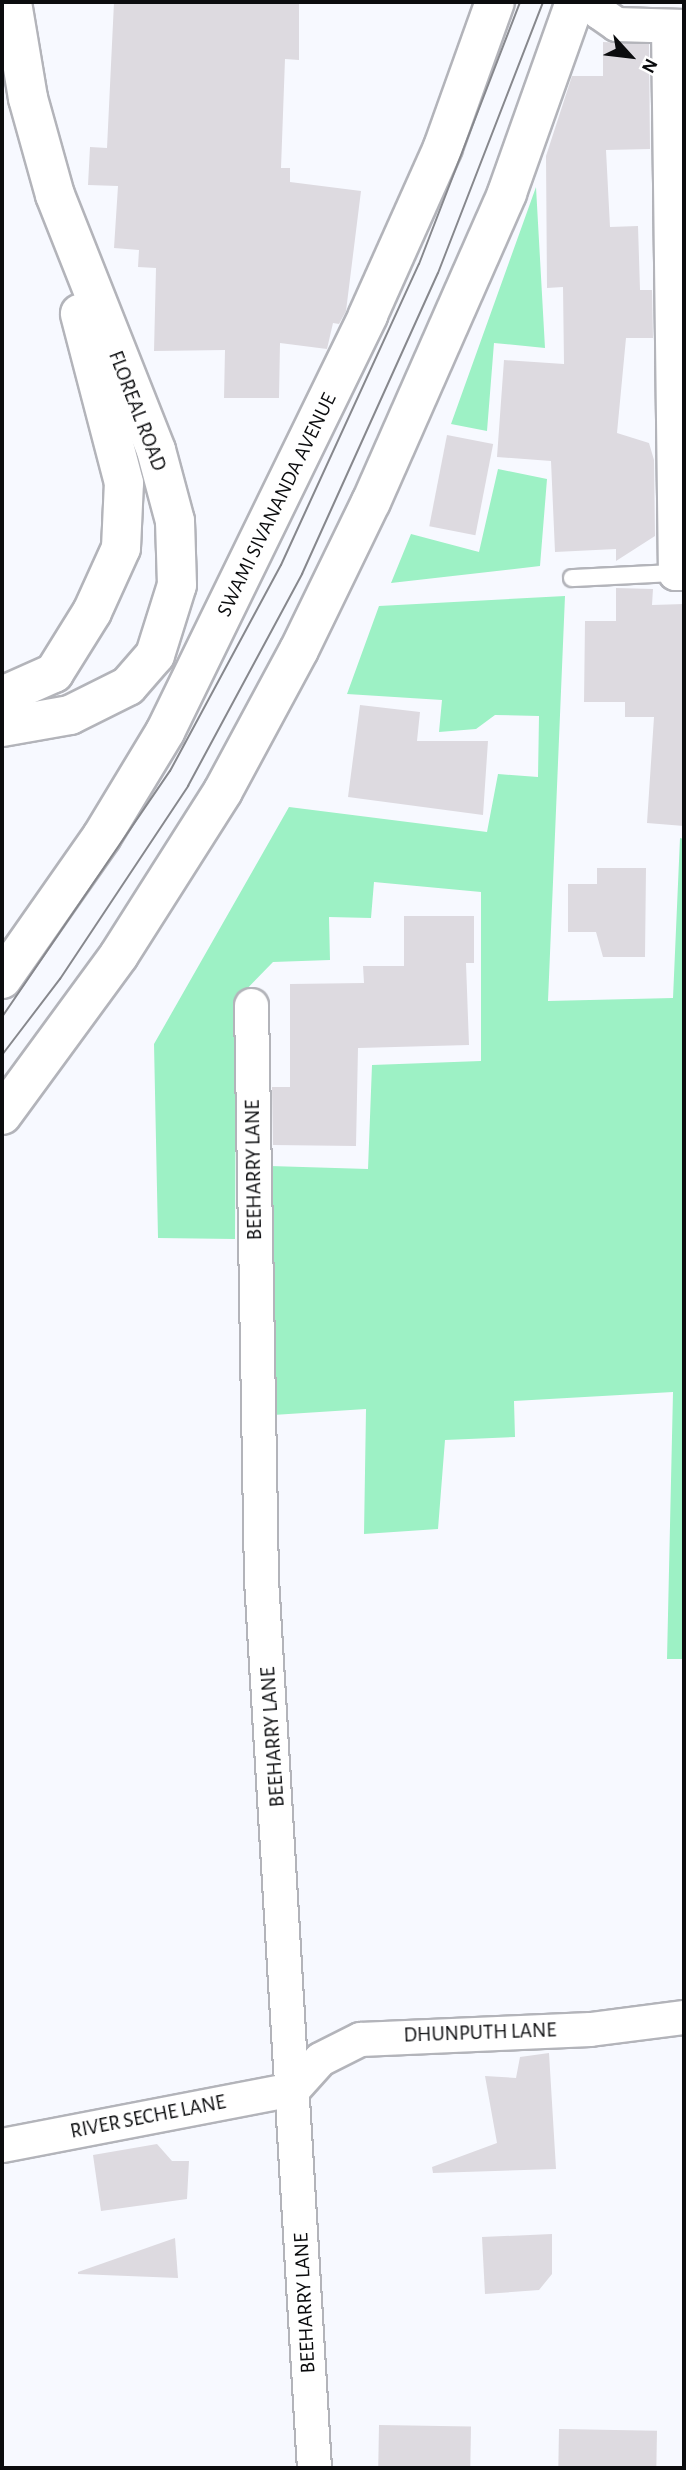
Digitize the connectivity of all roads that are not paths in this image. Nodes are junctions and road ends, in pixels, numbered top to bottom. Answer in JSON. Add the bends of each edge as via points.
{"nodes":[{"id":1,"x":12,"y":2,"type":"edge"},
{"id":2,"x":495,"y":2,"type":"edge"},
{"id":3,"x":575,"y":2,"type":"edge"},
{"id":4,"x":600,"y":2,"type":"edge"},
{"id":5,"x":676,"y":26,"type":"edge"},
{"id":6,"x":55,"y":195,"type":"junction"},
{"id":7,"x":680,"y":573,"type":"edge"},
{"id":8,"x":572,"y":578,"type":"dead end"},
{"id":9,"x":2,"y":696,"type":"edge"},
{"id":10,"x":2,"y":727,"type":"edge"},
{"id":11,"x":2,"y":979,"type":"edge"},
{"id":12,"x":251,"y":1005,"type":"dead end"},
{"id":13,"x":2,"y":1115,"type":"edge"},
{"id":14,"x":684,"y":2017,"type":"edge"},
{"id":15,"x":293,"y":2089,"type":"junction"},
{"id":16,"x":2,"y":2145,"type":"edge"},
{"id":17,"x":314,"y":2468,"type":"edge"}],
"edges":[{"from":1,"to":6,"type":"street","name":"FLOREAL ROAD","via":[[28,98]]},
{"from":2,"to":11,"type":"street","name":"SWAMI SIVANANDA AVENUE","via":[[443,147],[368,315],[178,707],[102,836]]},
{"from":3,"to":13,"type":"street","via":[[507,193],[371,502],[299,650],[223,791],[127,943]]},
{"from":4,"to":5,"type":"street","via":[[599,12],[616,24]]},
{"from":5,"to":7,"type":"street"},
{"from":6,"to":9,"type":"street","via":[[91,369],[124,482],[121,548],[92,612],[54,673]]},
{"from":6,"to":10,"type":"street","name":"FLOREAL ROAD","via":[[156,450],[175,521],[177,585],[155,655],[128,686],[70,715]]},
{"from":7,"to":8,"type":"lane"},
{"from":12,"to":15,"type":"street","name":"BEEHARRY LANE","via":[[261,1579]]},
{"from":14,"to":15,"type":"street","name":"DHUNPUTH LANE","via":[[590,2029],[360,2039],[320,2059]]},
{"from":15,"to":16,"type":"street","name":"RIVER SECHE LANE"},
{"from":15,"to":17,"type":"street","name":"BEEHARRY LANE"}]}
